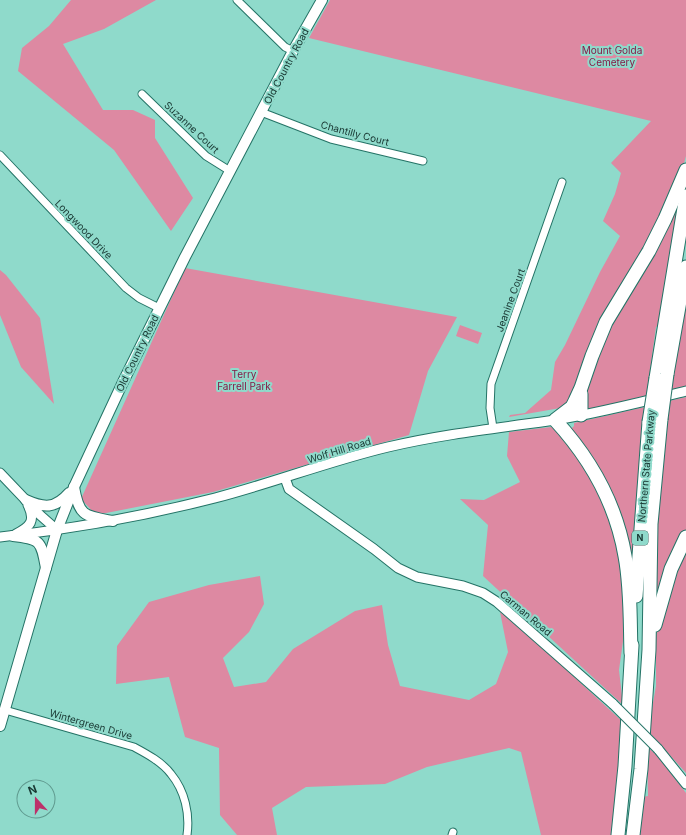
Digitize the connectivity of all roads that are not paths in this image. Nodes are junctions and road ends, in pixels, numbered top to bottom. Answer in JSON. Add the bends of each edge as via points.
{"nodes":[{"id":1,"x":237,"y":0,"type":"edge"},
{"id":2,"x":322,"y":0,"type":"edge"},
{"id":3,"x":293,"y":51,"type":"junction"},
{"id":4,"x":142,"y":94,"type":"dead end"},
{"id":5,"x":261,"y":112,"type":"junction"},
{"id":6,"x":0,"y":155,"type":"edge"},
{"id":7,"x":423,"y":161,"type":"dead end"},
{"id":8,"x":686,"y":170,"type":"edge"},
{"id":9,"x":230,"y":171,"type":"junction"},
{"id":10,"x":562,"y":182,"type":"dead end"},
{"id":11,"x":686,"y":196,"type":"edge"},
{"id":12,"x":686,"y":267,"type":"edge"},
{"id":13,"x":159,"y":308,"type":"junction"},
{"id":14,"x":661,"y":376,"type":"junction"},
{"id":15,"x":581,"y":388,"type":"junction"},
{"id":16,"x":686,"y":392,"type":"edge"},
{"id":17,"x":581,"y":415,"type":"junction"},
{"id":18,"x":555,"y":420,"type":"junction"},
{"id":19,"x":655,"y":421,"type":"junction"},
{"id":20,"x":493,"y":428,"type":"junction"},
{"id":21,"x":0,"y":472,"type":"edge"},
{"id":22,"x":285,"y":478,"type":"junction"},
{"id":23,"x":74,"y":487,"type":"junction"},
{"id":24,"x":26,"y":500,"type":"junction"},
{"id":25,"x":113,"y":521,"type":"junction"},
{"id":26,"x":57,"y":530,"type":"junction"},
{"id":27,"x":13,"y":536,"type":"junction"},
{"id":28,"x":0,"y":537,"type":"edge"},
{"id":29,"x":686,"y":537,"type":"edge"},
{"id":30,"x":46,"y":570,"type":"junction"},
{"id":31,"x":649,"y":650,"type":"junction"},
{"id":32,"x":631,"y":653,"type":"junction"},
{"id":33,"x":5,"y":710,"type":"junction"},
{"id":34,"x":0,"y":726,"type":"edge"},
{"id":35,"x":686,"y":784,"type":"edge"},
{"id":36,"x":187,"y":835,"type":"edge"},
{"id":37,"x":618,"y":835,"type":"edge"},
{"id":38,"x":633,"y":835,"type":"edge"}],
"edges":[{"from":1,"to":3,"type":"street","via":[[285,47]]},
{"from":2,"to":3,"type":"main road","name":"Old Country Road"},
{"from":3,"to":5,"type":"main road","name":"Old Country Road"},
{"from":4,"to":9,"type":"street","name":"Suzanne Court","via":[[206,156]]},
{"from":5,"to":7,"type":"street","name":"Chantilly Court","via":[[331,139]]},
{"from":5,"to":9,"type":"main road","name":"Old Country Road"},
{"from":6,"to":13,"type":"street","name":"Longwood Drive","via":[[126,288]]},
{"from":8,"to":15,"type":"highway","via":[[649,250],[606,322]]},
{"from":9,"to":13,"type":"main road","name":"Old Country Road"},
{"from":10,"to":20,"type":"street","name":"Jeanine Court","via":[[491,384],[490,408]]},
{"from":11,"to":14,"type":"highway","name":"Northern State Parkway","number":"N"},
{"from":12,"to":14,"type":"highway","name":"Northern State Parkway","number":"N"},
{"from":13,"to":23,"type":"main road","name":"Old Country Road"},
{"from":14,"to":19,"type":"highway","name":"Northern State Parkway","number":"N","bridge":true},
{"from":15,"to":17,"type":"highway"},
{"from":15,"to":18,"type":"highway","via":[[572,407]]},
{"from":16,"to":17,"type":"street","name":"Wolf Hill Road"},
{"from":17,"to":18,"type":"street","name":"Wolf Hill Road"},
{"from":18,"to":20,"type":"street","name":"Wolf Hill Road"},
{"from":18,"to":32,"type":"highway","via":[[598,478],[614,512],[626,565]]},
{"from":19,"to":31,"type":"highway","name":"Northern State Parkway","number":"N"},
{"from":19,"to":32,"type":"highway","name":"Northern State Parkway","number":"N"},
{"from":20,"to":22,"type":"street","name":"Wolf Hill Road","via":[[388,447]]},
{"from":21,"to":24,"type":"street"},
{"from":22,"to":25,"type":"street","name":"Wolf Hill Road","via":[[216,498]]},
{"from":22,"to":35,"type":"street","name":"Carman Road","bridge":true,"via":[[289,489],[398,568],[417,577],[463,586],[483,593],[497,602],[613,704],[658,749]]},
{"from":23,"to":24,"type":"main road","via":[[60,501],[49,506]]},
{"from":23,"to":25,"type":"main road","via":[[78,504],[84,513],[94,518]]},
{"from":23,"to":26,"type":"main road","name":"Old Country Road"},
{"from":24,"to":26,"type":"street"},
{"from":24,"to":27,"type":"street","via":[[32,515],[31,522]]},
{"from":25,"to":26,"type":"street","name":"Wolf Hill Road"},
{"from":26,"to":27,"type":"street","name":"Wolf Hill Road"},
{"from":26,"to":30,"type":"main road","name":"Old Country Road"},
{"from":27,"to":28,"type":"street","name":"Wolf Hill Road"},
{"from":27,"to":30,"type":"main road","via":[[37,541],[42,549]]},
{"from":29,"to":31,"type":"highway","via":[[670,569]]},
{"from":30,"to":33,"type":"main road","name":"Old Country Road"},
{"from":31,"to":38,"type":"highway","name":"Northern State Parkway","number":"N","via":[[642,769]]},
{"from":32,"to":37,"type":"highway","name":"Northern State Parkway","number":"N","via":[[625,766]]},
{"from":33,"to":34,"type":"main road","name":"Old Country Road"},
{"from":33,"to":36,"type":"street","name":"Wintergreen Drive","via":[[134,746],[149,755],[172,774],[180,788],[185,801]]}]}
